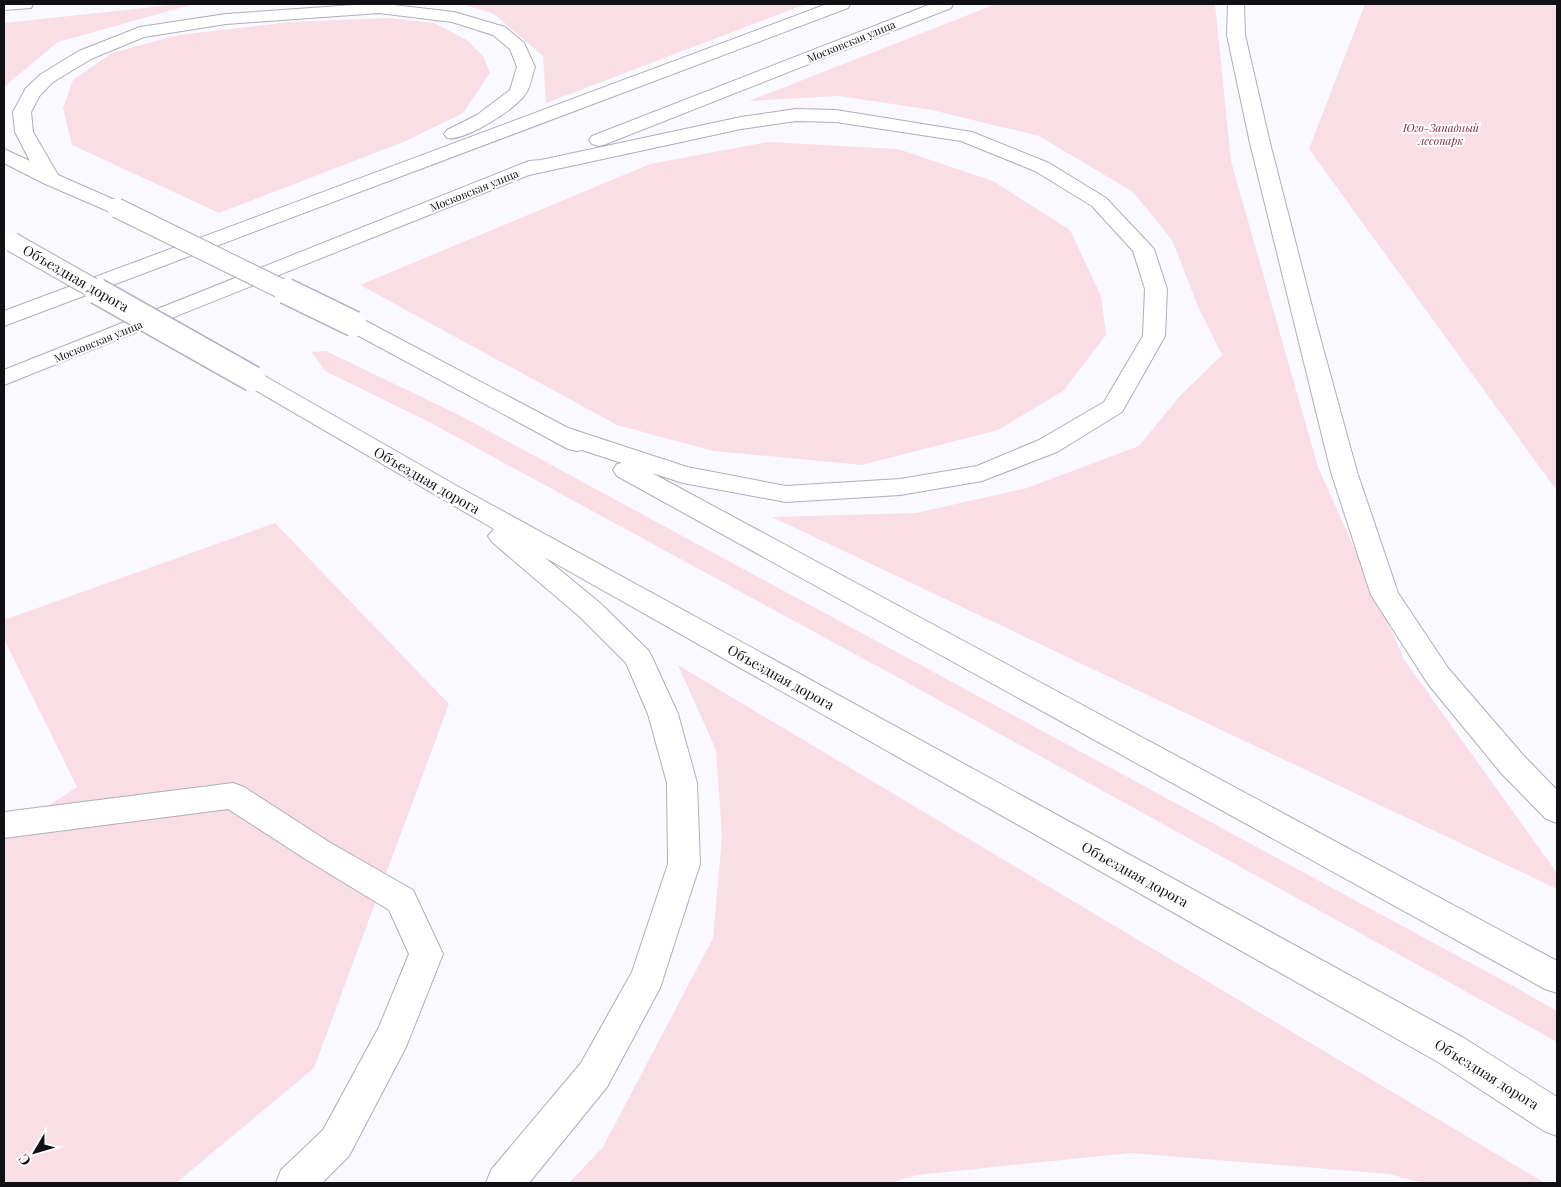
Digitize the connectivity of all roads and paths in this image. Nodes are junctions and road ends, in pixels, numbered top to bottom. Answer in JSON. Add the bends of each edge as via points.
{"nodes":[{"id":1,"x":25,"y":4,"type":"edge"},
{"id":2,"x":842,"y":4,"type":"edge"},
{"id":3,"x":945,"y":4,"type":"edge"},
{"id":4,"x":1236,"y":4,"type":"edge"},
{"id":5,"x":4,"y":5,"type":"edge"},
{"id":6,"x":4,"y":155,"type":"edge"},
{"id":7,"x":519,"y":172,"type":"junction"},
{"id":8,"x":380,"y":178,"type":"junction"},
{"id":9,"x":50,"y":179,"type":"junction"},
{"id":10,"x":8,"y":239,"type":"edge"},
{"id":11,"x":4,"y":319,"type":"edge"},
{"id":12,"x":4,"y":378,"type":"edge"},
{"id":13,"x":561,"y":434,"type":"junction"},
{"id":14,"x":448,"y":492,"type":"junction"},
{"id":15,"x":1557,"y":810,"type":"edge"},
{"id":16,"x":4,"y":825,"type":"edge"},
{"id":17,"x":1557,"y":978,"type":"edge"},
{"id":18,"x":1557,"y":1118,"type":"edge"},
{"id":19,"x":295,"y":1183,"type":"edge"},
{"id":20,"x":505,"y":1183,"type":"edge"}],
"edges":[{"from":1,"to":5,"type":"main road"},
{"from":2,"to":8,"type":"main road"},
{"from":3,"to":7,"type":"main road","name":"Московская улица"},
{"from":4,"to":15,"type":"main road","via":[[1236,35],[1306,326],[1344,472],[1385,595],[1438,676],[1512,764]]},
{"from":6,"to":9,"type":"main road"},
{"from":7,"to":12,"type":"main road","name":"Московская улица"},
{"from":7,"to":13,"type":"main road","via":[[741,123],[796,116],[836,116],[965,136],[1042,167],[1099,202],[1143,249],[1156,289],[1154,336],[1113,407],[1048,446],[982,473],[900,487],[786,494],[682,475]]},
{"from":8,"to":9,"type":"main road","via":[[484,119],[518,92],[526,67],[518,47],[499,31],[454,17],[379,8],[226,18],[140,32],[85,54],[32,92],[22,112],[24,132]]},
{"from":8,"to":11,"type":"main road"},
{"from":9,"to":13,"type":"main road","bridge":true,"via":[[118,208],[354,324]]},
{"from":10,"to":14,"type":"main road","name":"Объездная дорога","bridge":true},
{"from":13,"to":17,"type":"main road"},
{"from":14,"to":18,"type":"main road","name":"Объездная дорога","via":[[1451,1050]]},
{"from":14,"to":20,"type":"main road","via":[[590,610],[638,657],[663,714],[682,783],[684,864],[648,977],[594,1074]]},
{"from":16,"to":19,"type":"main road","via":[[232,796],[401,900],[426,954],[394,1035],[336,1143]]}]}
